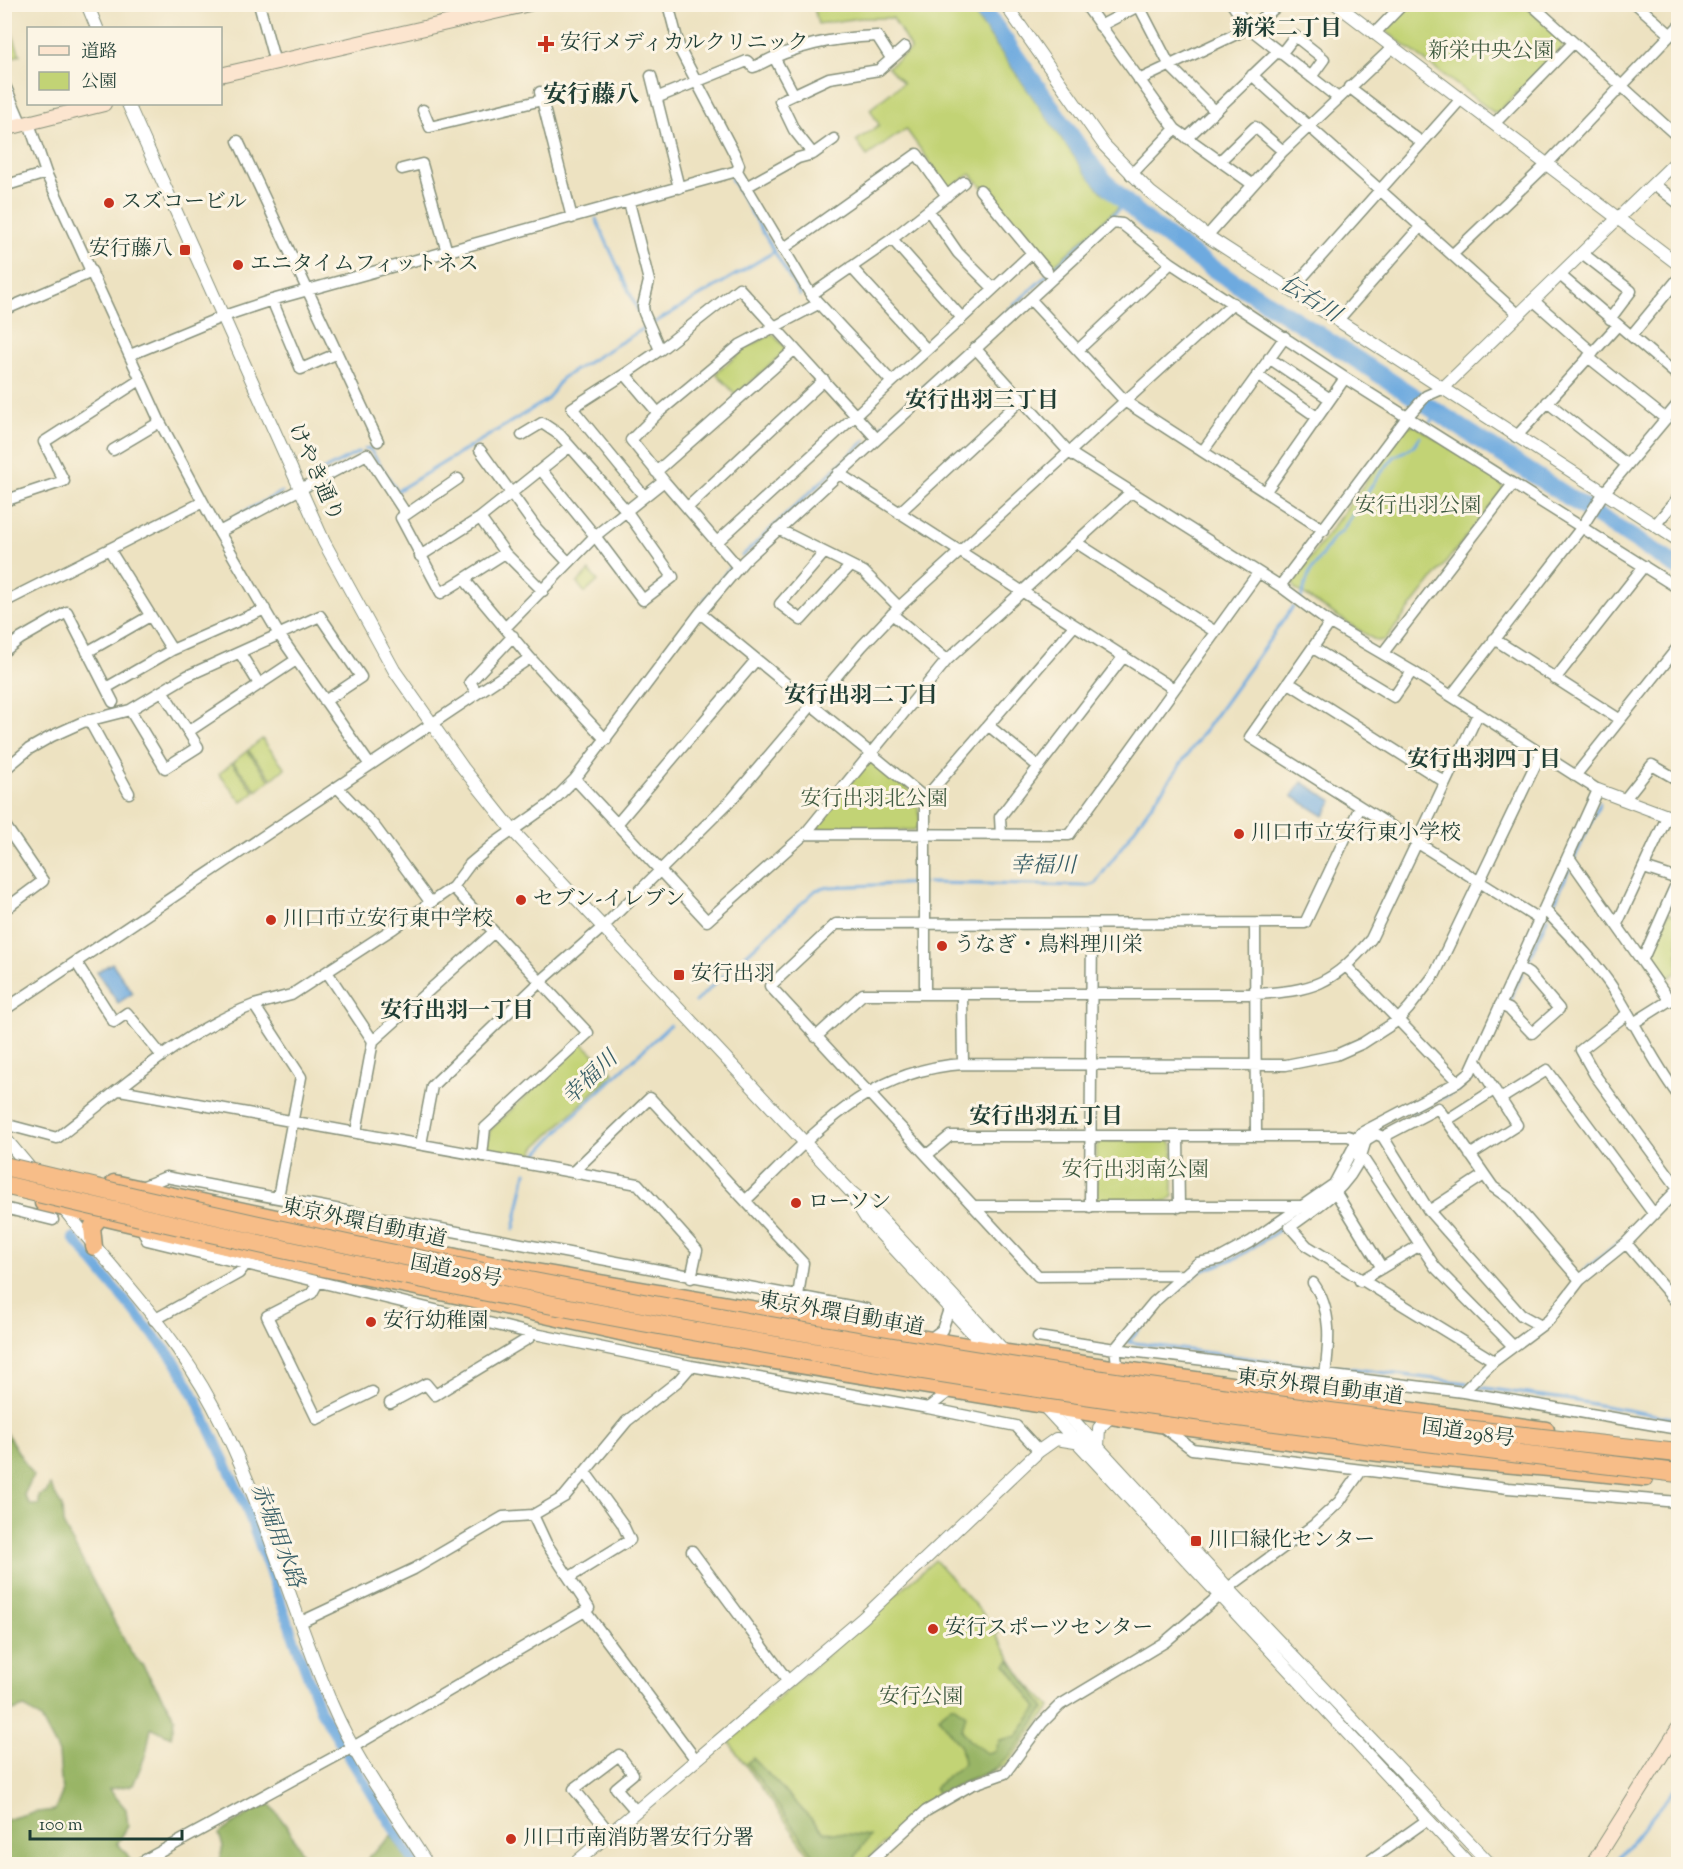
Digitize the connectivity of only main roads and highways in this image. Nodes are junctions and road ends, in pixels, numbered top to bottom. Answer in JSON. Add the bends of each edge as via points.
{"nodes":[{"id":1,"x":530,"y":4,"type":"edge"},
{"id":2,"x":222,"y":75,"type":"edge"},
{"id":3,"x":100,"y":105,"type":"edge"},
{"id":4,"x":4,"y":129,"type":"edge"},
{"id":5,"x":4,"y":1158,"type":"edge"},
{"id":6,"x":4,"y":1166,"type":"edge"},
{"id":7,"x":4,"y":1185,"type":"edge"},
{"id":8,"x":4,"y":1194,"type":"edge"},
{"id":9,"x":100,"y":1217,"type":"junction"},
{"id":10,"x":94,"y":1247,"type":"road end"},
{"id":11,"x":483,"y":1263,"type":"junction"},
{"id":12,"x":470,"y":1298,"type":"junction"},
{"id":13,"x":903,"y":1341,"type":"dead end"},
{"id":14,"x":903,"y":1377,"type":"dead end"},
{"id":15,"x":1146,"y":1379,"type":"dead end"},
{"id":16,"x":1144,"y":1413,"type":"dead end"},
{"id":17,"x":1565,"y":1433,"type":"junction"},
{"id":18,"x":1678,"y":1445,"type":"edge"},
{"id":19,"x":1678,"y":1454,"type":"edge"},
{"id":20,"x":1571,"y":1470,"type":"junction"},
{"id":21,"x":1678,"y":1473,"type":"edge"},
{"id":22,"x":1678,"y":1481,"type":"edge"},
{"id":23,"x":1678,"y":1729,"type":"edge"},
{"id":24,"x":1597,"y":1863,"type":"edge"}],
"edges":[{"from":1,"to":2,"type":"main road"},
{"from":3,"to":4,"type":"main road"},
{"from":5,"to":11,"type":"highway","name":"国道298号"},
{"from":6,"to":19,"type":"highway","name":"東京外環自動車道","bridge":true,"via":[[471,1269],[903,1350],[1272,1406]]},
{"from":7,"to":21,"type":"highway","name":"東京外環自動車道","bridge":true,"via":[[480,1290],[891,1366],[1284,1424]]},
{"from":8,"to":9,"type":"highway","name":"国道298号","via":[[58,1214]]},
{"from":9,"to":10,"type":"highway","via":[[92,1227]]},
{"from":9,"to":12,"type":"highway","name":"国道298号"},
{"from":11,"to":13,"type":"highway","name":"国道298号"},
{"from":11,"to":17,"type":"highway","via":[[1006,1353]]},
{"from":12,"to":14,"type":"highway","name":"国道298号"},
{"from":12,"to":20,"type":"highway","via":[[677,1345],[1160,1424],[1379,1453]]},
{"from":15,"to":17,"type":"highway","name":"国道298号"},
{"from":16,"to":20,"type":"highway","name":"国道298号"},
{"from":17,"to":18,"type":"highway","name":"国道298号"},
{"from":20,"to":22,"type":"highway","name":"国道298号"},
{"from":23,"to":24,"type":"main road"}]}
